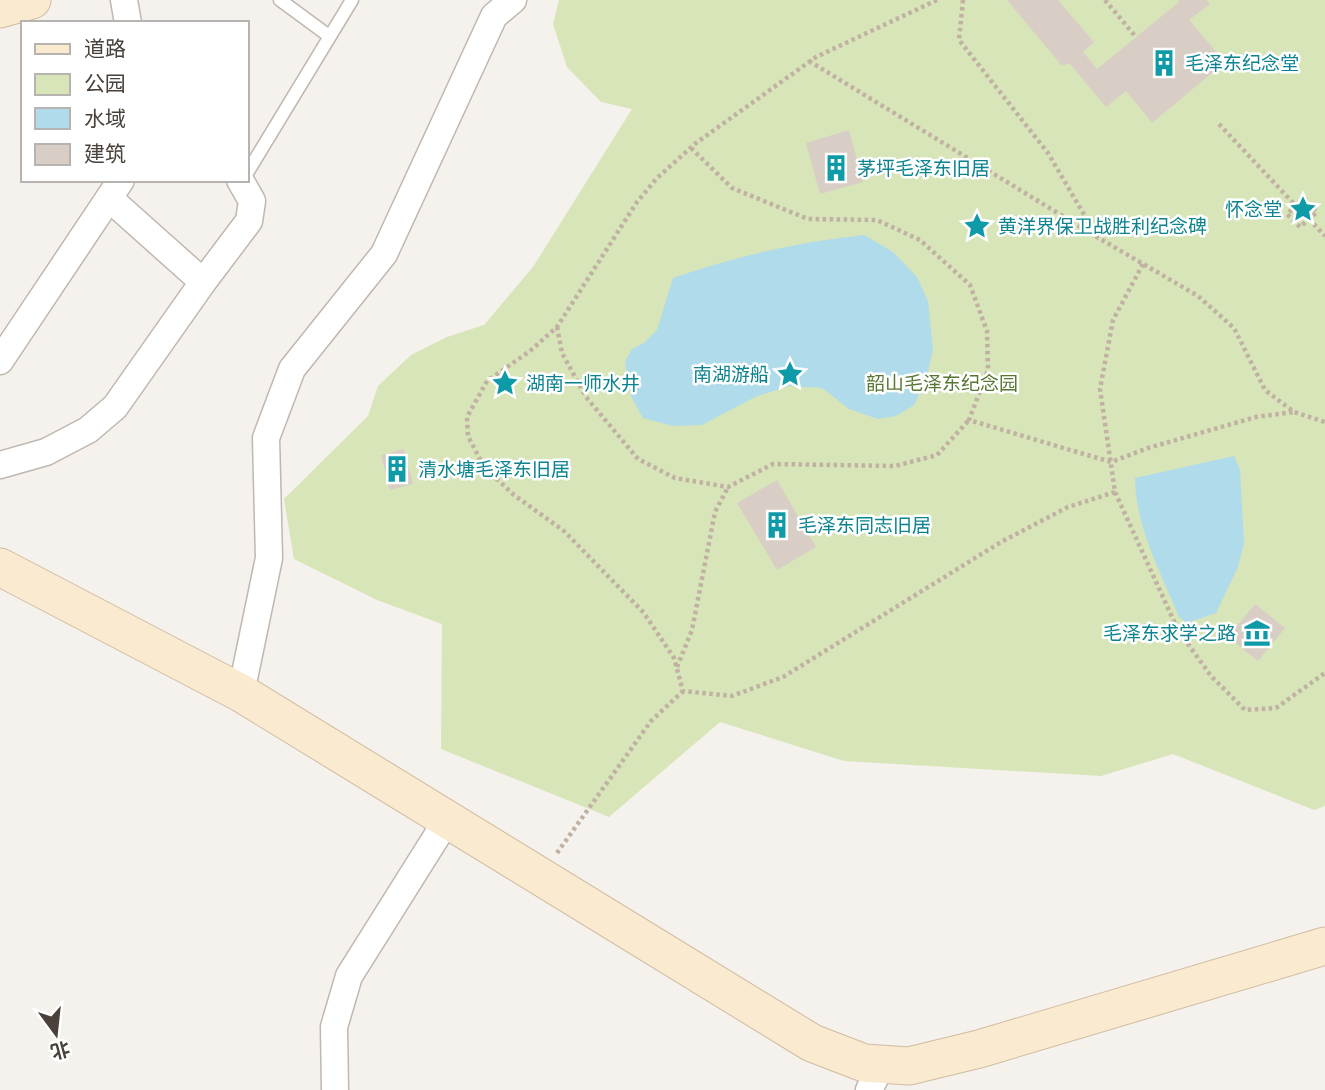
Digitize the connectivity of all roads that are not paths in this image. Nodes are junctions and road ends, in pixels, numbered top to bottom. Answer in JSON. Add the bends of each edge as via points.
{"nodes":[{"id":1,"x":32,"y":0,"type":"edge"},
{"id":2,"x":124,"y":0,"type":"edge"},
{"id":3,"x":280,"y":0,"type":"edge"},
{"id":4,"x":352,"y":0,"type":"edge"},
{"id":5,"x":513,"y":0,"type":"edge"},
{"id":6,"x":0,"y":9,"type":"edge"},
{"id":7,"x":128,"y":21,"type":"edge"},
{"id":8,"x":329,"y":36,"type":"junction"},
{"id":9,"x":248,"y":169,"type":"edge"},
{"id":10,"x":243,"y":182,"type":"edge"},
{"id":11,"x":116,"y":190,"type":"edge"},
{"id":12,"x":203,"y":282,"type":"junction"},
{"id":13,"x":0,"y":361,"type":"edge"},
{"id":14,"x":0,"y":465,"type":"edge"},
{"id":15,"x":0,"y":568,"type":"edge"},
{"id":16,"x":241,"y":693,"type":"junction"},
{"id":17,"x":447,"y":820,"type":"junction"},
{"id":18,"x":1325,"y":946,"type":"edge"},
{"id":19,"x":875,"y":1077,"type":"edge"},
{"id":20,"x":335,"y":1090,"type":"edge"}],
"edges":[{"from":1,"to":6,"type":"main road"},
{"from":2,"to":7,"type":"street"},
{"from":3,"to":8,"type":"lane"},
{"from":4,"to":8,"type":"lane"},
{"from":5,"to":16,"type":"street","via":[[494,16],[384,254],[292,369],[266,438],[270,558]]},
{"from":8,"to":9,"type":"lane"},
{"from":10,"to":12,"type":"street","via":[[252,201],[249,221]]},
{"from":11,"to":12,"type":"street"},
{"from":11,"to":13,"type":"street"},
{"from":12,"to":14,"type":"street","via":[[115,407],[88,430],[46,452]]},
{"from":15,"to":16,"type":"main road"},
{"from":16,"to":17,"type":"main road"},
{"from":17,"to":19,"type":"main road","via":[[812,1043],[864,1063]]},
{"from":17,"to":20,"type":"street","via":[[349,976],[334,1027]]},
{"from":18,"to":19,"type":"main road"}]}
